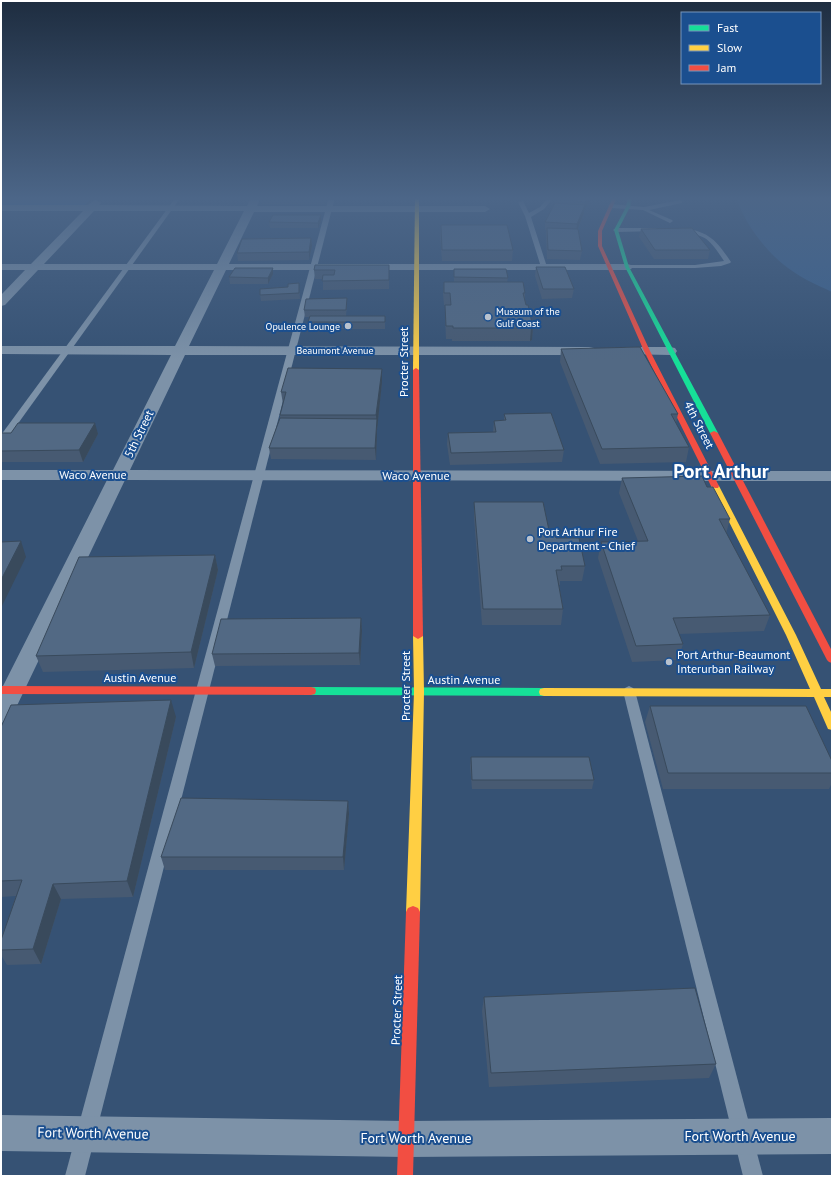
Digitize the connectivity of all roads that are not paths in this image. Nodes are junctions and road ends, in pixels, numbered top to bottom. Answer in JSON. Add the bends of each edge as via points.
{"nodes":[{"id":1,"x":49,"y":252,"type":"edge"},
{"id":2,"x":138,"y":252,"type":"edge"},
{"id":3,"x":229,"y":252,"type":"edge"},
{"id":4,"x":319,"y":252,"type":"edge"},
{"id":5,"x":416,"y":252,"type":"edge"},
{"id":6,"x":539,"y":252,"type":"edge"},
{"id":7,"x":603,"y":252,"type":"edge"},
{"id":8,"x":622,"y":252,"type":"edge"},
{"id":9,"x":721,"y":252,"type":"edge"},
{"id":10,"x":416,"y":266,"type":"junction"},
{"id":11,"x":1,"y":267,"type":"edge"},
{"id":12,"x":34,"y":267,"type":"junction"},
{"id":13,"x":127,"y":267,"type":"junction"},
{"id":14,"x":221,"y":267,"type":"junction"},
{"id":15,"x":315,"y":267,"type":"junction"},
{"id":16,"x":544,"y":267,"type":"junction"},
{"id":17,"x":609,"y":267,"type":"junction"},
{"id":18,"x":627,"y":267,"type":"junction"},
{"id":19,"x":1,"y":302,"type":"edge"},
{"id":20,"x":1,"y":350,"type":"edge"},
{"id":21,"x":68,"y":350,"type":"junction"},
{"id":22,"x":180,"y":350,"type":"junction"},
{"id":23,"x":293,"y":350,"type":"junction"},
{"id":24,"x":600,"y":350,"type":"edge"},
{"id":25,"x":616,"y":350,"type":"edge"},
{"id":26,"x":647,"y":350,"type":"junction"},
{"id":27,"x":670,"y":350,"type":"junction"},
{"id":28,"x":417,"y":351,"type":"junction"},
{"id":29,"x":1,"y":441,"type":"edge"},
{"id":30,"x":1,"y":475,"type":"edge"},
{"id":31,"x":119,"y":475,"type":"junction"},
{"id":32,"x":258,"y":475,"type":"junction"},
{"id":33,"x":416,"y":476,"type":"junction"},
{"id":34,"x":832,"y":476,"type":"edge"},
{"id":35,"x":712,"y":477,"type":"junction"},
{"id":36,"x":736,"y":477,"type":"junction"},
{"id":37,"x":832,"y":660,"type":"edge"},
{"id":38,"x":7,"y":690,"type":"edge"},
{"id":39,"x":202,"y":690,"type":"junction"},
{"id":40,"x":419,"y":692,"type":"junction"},
{"id":41,"x":629,"y":692,"type":"junction"},
{"id":42,"x":816,"y":693,"type":"junction"},
{"id":43,"x":832,"y":693,"type":"edge"},
{"id":44,"x":1,"y":714,"type":"edge"},
{"id":45,"x":832,"y":726,"type":"edge"},
{"id":46,"x":87,"y":1132,"type":"junction"},
{"id":47,"x":1,"y":1133,"type":"edge"},
{"id":48,"x":742,"y":1135,"type":"junction"},
{"id":49,"x":832,"y":1136,"type":"edge"},
{"id":50,"x":405,"y":1140,"type":"junction"},
{"id":51,"x":75,"y":1176,"type":"edge"},
{"id":52,"x":405,"y":1176,"type":"edge"},
{"id":53,"x":753,"y":1176,"type":"edge"}],
"edges":[{"from":1,"to":12,"type":"street"},
{"from":2,"to":13,"type":"lane"},
{"from":3,"to":14,"type":"street","name":"5th Street"},
{"from":4,"to":15,"type":"lane"},
{"from":5,"to":10,"type":"street","name":"Procter Street"},
{"from":6,"to":16,"type":"lane"},
{"from":7,"to":17,"type":"street","name":"4th Street"},
{"from":8,"to":18,"type":"street","name":"4th Street"},
{"from":9,"to":18,"type":"lane","via":[[728,262],[724,264]]},
{"from":10,"to":15,"type":"street"},
{"from":10,"to":16,"type":"street"},
{"from":10,"to":28,"type":"street","name":"Procter Street"},
{"from":11,"to":12,"type":"street"},
{"from":12,"to":13,"type":"street"},
{"from":12,"to":19,"type":"street"},
{"from":13,"to":14,"type":"street"},
{"from":13,"to":21,"type":"lane"},
{"from":14,"to":15,"type":"street"},
{"from":14,"to":22,"type":"street","name":"5th Street"},
{"from":15,"to":23,"type":"lane"},
{"from":16,"to":17,"type":"street"},
{"from":17,"to":18,"type":"street"},
{"from":17,"to":26,"type":"street","name":"4th Street"},
{"from":18,"to":27,"type":"street","name":"4th Street"},
{"from":20,"to":21,"type":"street","name":"Beaumont Avenue"},
{"from":21,"to":22,"type":"street","name":"Beaumont Avenue"},
{"from":21,"to":29,"type":"lane"},
{"from":22,"to":23,"type":"street","name":"Beaumont Avenue"},
{"from":22,"to":31,"type":"street","name":"5th Street"},
{"from":23,"to":28,"type":"street","name":"Beaumont Avenue"},
{"from":23,"to":32,"type":"lane"},
{"from":24,"to":28,"type":"street","name":"Beaumont Avenue"},
{"from":25,"to":26,"type":"street"},
{"from":26,"to":27,"type":"street"},
{"from":26,"to":35,"type":"street","name":"4th Street"},
{"from":27,"to":36,"type":"street","name":"4th Street"},
{"from":28,"to":33,"type":"street","name":"Procter Street"},
{"from":30,"to":31,"type":"street","name":"Waco Avenue"},
{"from":31,"to":32,"type":"street","name":"Waco Avenue"},
{"from":31,"to":38,"type":"street","name":"5th Street"},
{"from":32,"to":33,"type":"street","name":"Waco Avenue"},
{"from":32,"to":39,"type":"lane"},
{"from":33,"to":35,"type":"street","name":"Waco Avenue"},
{"from":33,"to":40,"type":"street","name":"Procter Street"},
{"from":34,"to":36,"type":"street","name":"Waco Avenue"},
{"from":35,"to":36,"type":"street","name":"Waco Avenue"},
{"from":35,"to":42,"type":"street","name":"4th Street","via":[[791,635]]},
{"from":36,"to":37,"type":"street","name":"4th Street"},
{"from":38,"to":39,"type":"street","name":"Austin Avenue"},
{"from":38,"to":44,"type":"street","name":"5th Street"},
{"from":39,"to":40,"type":"street","name":"Austin Avenue"},
{"from":39,"to":46,"type":"lane"},
{"from":40,"to":41,"type":"street","name":"Austin Avenue"},
{"from":40,"to":50,"type":"street","name":"Procter Street"},
{"from":41,"to":42,"type":"street","name":"Austin Avenue"},
{"from":41,"to":48,"type":"lane"},
{"from":42,"to":43,"type":"street","name":"Austin Avenue"},
{"from":42,"to":45,"type":"street","name":"4th Street"},
{"from":46,"to":47,"type":"street","name":"Fort Worth Avenue"},
{"from":46,"to":50,"type":"street","name":"Fort Worth Avenue"},
{"from":46,"to":51,"type":"lane"},
{"from":48,"to":49,"type":"street","name":"Fort Worth Avenue"},
{"from":48,"to":50,"type":"street","name":"Fort Worth Avenue"},
{"from":48,"to":53,"type":"lane"},
{"from":50,"to":52,"type":"street","name":"Procter Street"}]}
